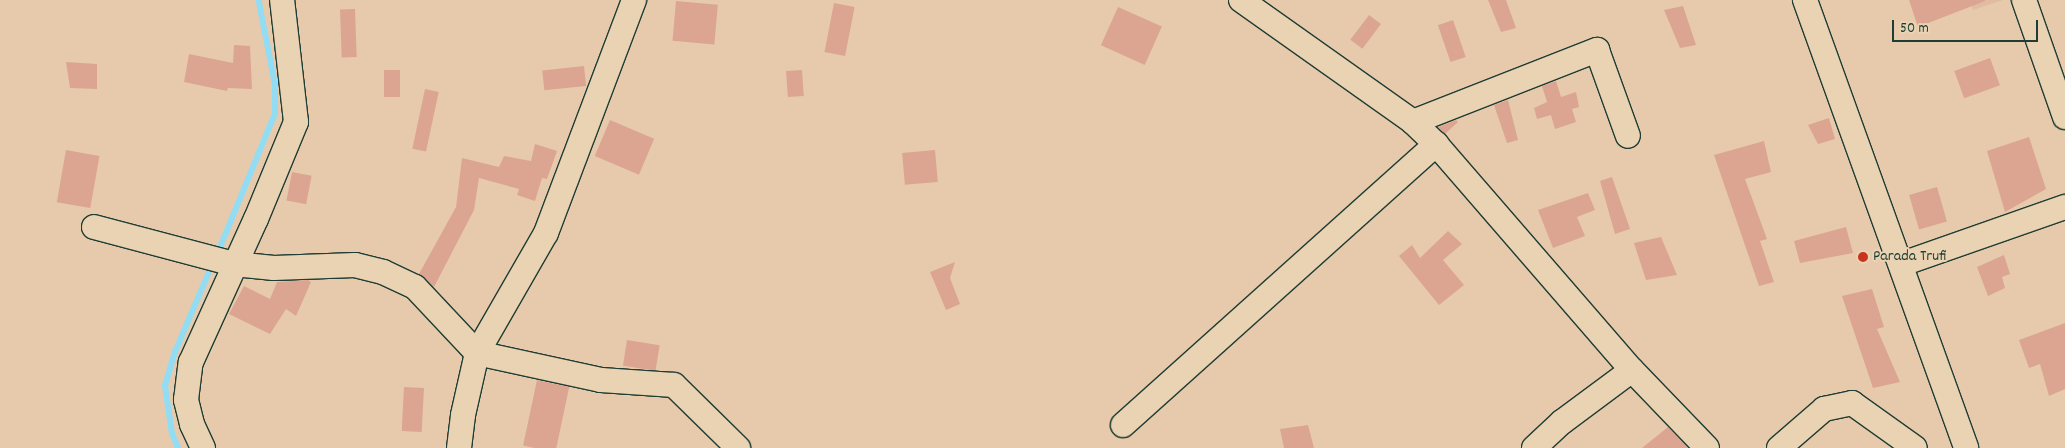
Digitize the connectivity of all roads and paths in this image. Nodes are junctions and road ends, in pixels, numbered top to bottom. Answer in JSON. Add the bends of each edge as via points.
{"nodes":[{"id":1,"x":282,"y":0,"type":"edge"},
{"id":2,"x":634,"y":0,"type":"edge"},
{"id":3,"x":1241,"y":0,"type":"edge"},
{"id":4,"x":1805,"y":0,"type":"edge"},
{"id":5,"x":2024,"y":0,"type":"edge"},
{"id":6,"x":2065,"y":117,"type":"edge"},
{"id":7,"x":1413,"y":122,"type":"junction"},
{"id":8,"x":1628,"y":136,"type":"dead end"},
{"id":9,"x":1436,"y":144,"type":"junction"},
{"id":10,"x":2065,"y":207,"type":"edge"},
{"id":11,"x":94,"y":227,"type":"dead end"},
{"id":12,"x":234,"y":264,"type":"junction"},
{"id":13,"x":1902,"y":264,"type":"junction"},
{"id":14,"x":477,"y":353,"type":"junction"},
{"id":15,"x":1632,"y":370,"type":"junction"},
{"id":16,"x":1122,"y":425,"type":"dead end"},
{"id":17,"x":203,"y":448,"type":"edge"},
{"id":18,"x":459,"y":448,"type":"edge"},
{"id":19,"x":738,"y":448,"type":"edge"},
{"id":20,"x":1534,"y":448,"type":"edge"},
{"id":21,"x":1707,"y":448,"type":"edge"},
{"id":22,"x":1779,"y":448,"type":"edge"},
{"id":23,"x":1915,"y":448,"type":"edge"},
{"id":24,"x":1966,"y":448,"type":"edge"}],
"edges":[{"from":1,"to":12,"type":"street","via":[[296,122]]},
{"from":2,"to":14,"type":"street","via":[[546,233]]},
{"from":3,"to":7,"type":"street"},
{"from":4,"to":13,"type":"street"},
{"from":5,"to":6,"type":"street"},
{"from":7,"to":8,"type":"street","via":[[1597,50]]},
{"from":7,"to":9,"type":"street"},
{"from":9,"to":15,"type":"street"},
{"from":9,"to":16,"type":"street"},
{"from":10,"to":13,"type":"street"},
{"from":11,"to":12,"type":"street"},
{"from":12,"to":14,"type":"street","via":[[274,268],[355,265],[383,272],[415,287]]},
{"from":12,"to":17,"type":"street","via":[[191,362],[186,381],[192,424]]},
{"from":13,"to":24,"type":"street"},
{"from":14,"to":18,"type":"street"},
{"from":14,"to":19,"type":"street","via":[[601,380],[674,385]]},
{"from":15,"to":20,"type":"street","via":[[1562,422]]},
{"from":15,"to":21,"type":"street"},
{"from":22,"to":23,"type":"street","via":[[1824,409],[1852,403]]}]}
